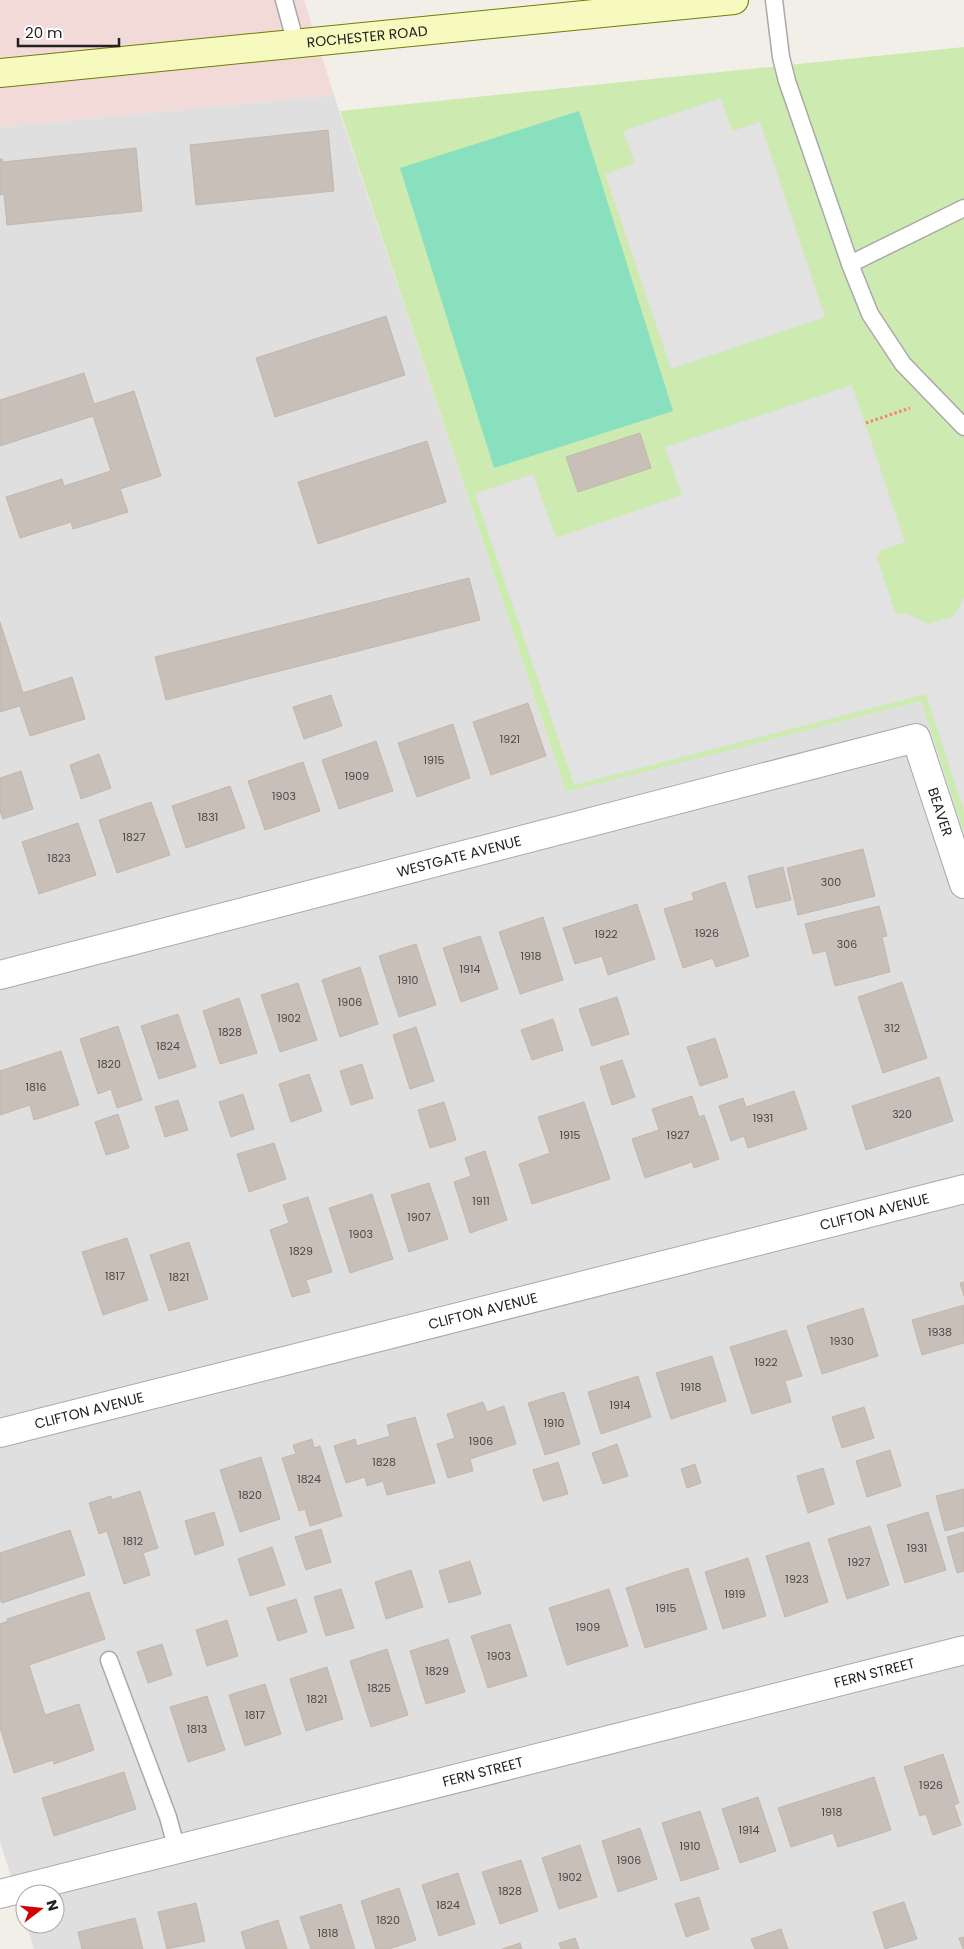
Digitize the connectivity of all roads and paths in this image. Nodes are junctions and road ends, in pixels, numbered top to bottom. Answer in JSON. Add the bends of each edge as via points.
{"nodes":[{"id":1,"x":284,"y":0,"type":"edge"},
{"id":2,"x":734,"y":0,"type":"edge"},
{"id":3,"x":774,"y":0,"type":"edge"},
{"id":4,"x":296,"y":44,"type":"junction"},
{"id":5,"x":0,"y":73,"type":"edge"},
{"id":6,"x":964,"y":208,"type":"edge"},
{"id":7,"x":850,"y":264,"type":"junction"},
{"id":8,"x":918,"y":405,"type":"dead end"},
{"id":9,"x":866,"y":423,"type":"dead end"},
{"id":10,"x":964,"y":427,"type":"edge"},
{"id":11,"x":916,"y":738,"type":"joint"},
{"id":12,"x":964,"y":884,"type":"edge"},
{"id":13,"x":0,"y":975,"type":"edge"},
{"id":14,"x":964,"y":1189,"type":"edge"},
{"id":15,"x":0,"y":1433,"type":"edge"},
{"id":16,"x":964,"y":1650,"type":"edge"},
{"id":17,"x":109,"y":1660,"type":"dead end"},
{"id":18,"x":177,"y":1850,"type":"junction"},
{"id":19,"x":0,"y":1894,"type":"edge"}],
"edges":[{"from":1,"to":4,"type":"lane"},
{"from":2,"to":4,"type":"main road","name":"ROCHESTER ROAD"},
{"from":3,"to":7,"type":"lane","via":[[787,81]]},
{"from":4,"to":5,"type":"main road","name":"ROCHESTER ROAD"},
{"from":6,"to":7,"type":"lane"},
{"from":7,"to":10,"type":"lane","via":[[870,314],[885,339],[903,364]]},
{"from":8,"to":9,"type":"path"},
{"from":11,"to":12,"type":"street","name":"BEAVER"},
{"from":11,"to":13,"type":"street","name":"WESTGATE AVENUE"},
{"from":14,"to":15,"type":"street","name":"CLIFTON AVENUE"},
{"from":16,"to":18,"type":"street","name":"FERN STREET"},
{"from":17,"to":18,"type":"lane","via":[[168,1817]]},
{"from":18,"to":19,"type":"street","name":"FERN STREET"}]}
